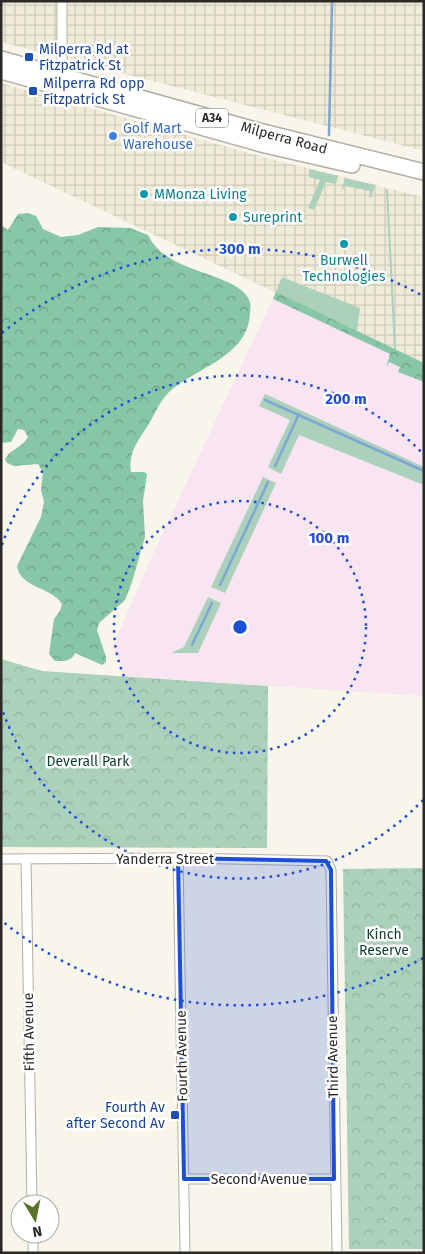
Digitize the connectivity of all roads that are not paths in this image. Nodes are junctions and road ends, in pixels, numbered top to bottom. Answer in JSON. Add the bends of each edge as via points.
{"nodes":[{"id":1,"x":62,"y":1,"type":"edge"},
{"id":2,"x":1,"y":59,"type":"edge"},
{"id":3,"x":1,"y":71,"type":"edge"},
{"id":4,"x":62,"y":76,"type":"junction"},
{"id":5,"x":424,"y":172,"type":"edge"},
{"id":6,"x":424,"y":183,"type":"edge"},
{"id":7,"x":178,"y":858,"type":"junction"},
{"id":8,"x":1,"y":859,"type":"edge"},
{"id":9,"x":26,"y":859,"type":"junction"},
{"id":10,"x":327,"y":862,"type":"joint"},
{"id":11,"x":334,"y":1178,"type":"junction"},
{"id":12,"x":184,"y":1179,"type":"junction"},
{"id":13,"x":32,"y":1194,"type":"edge"},
{"id":14,"x":185,"y":1253,"type":"edge"},
{"id":15,"x":336,"y":1253,"type":"edge"}],
"edges":[{"from":1,"to":4,"type":"street"},
{"from":2,"to":4,"type":"highway","name":"Milperra Road","number":"A34"},
{"from":3,"to":6,"type":"highway","name":"Milperra Road","number":"A34","via":[[270,146]]},
{"from":4,"to":5,"type":"highway","name":"Milperra Road","number":"A34","via":[[259,131]]},
{"from":7,"to":9,"type":"street","name":"Yanderra Street"},
{"from":7,"to":10,"type":"street","name":"Yanderra Street"},
{"from":7,"to":12,"type":"street","name":"Fourth Avenue"},
{"from":8,"to":9,"type":"street","name":"Yanderra Street"},
{"from":9,"to":13,"type":"street","name":"Fifth Avenue"},
{"from":10,"to":11,"type":"street","name":"Third Avenue","via":[[331,870]]},
{"from":11,"to":12,"type":"street","name":"Second Avenue"},
{"from":11,"to":15,"type":"street","name":"Third Avenue"},
{"from":12,"to":14,"type":"street","name":"Fourth Avenue"}]}
